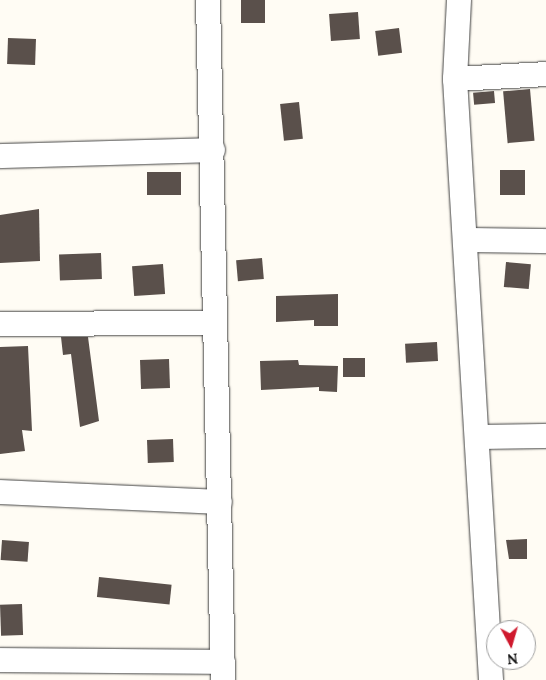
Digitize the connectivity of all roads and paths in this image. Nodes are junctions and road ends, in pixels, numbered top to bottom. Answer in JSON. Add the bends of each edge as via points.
{"nodes":[{"id":1,"x":208,"y":0,"type":"edge"},
{"id":2,"x":459,"y":0,"type":"edge"},
{"id":3,"x":546,"y":74,"type":"edge"},
{"id":4,"x":455,"y":78,"type":"junction"},
{"id":5,"x":213,"y":150,"type":"junction"},
{"id":6,"x":0,"y":156,"type":"edge"},
{"id":7,"x":465,"y":240,"type":"junction"},
{"id":8,"x":546,"y":241,"type":"edge"},
{"id":9,"x":215,"y":323,"type":"junction"},
{"id":10,"x":0,"y":324,"type":"edge"},
{"id":11,"x":546,"y":436,"type":"edge"},
{"id":12,"x":477,"y":437,"type":"junction"},
{"id":13,"x":0,"y":492,"type":"edge"},
{"id":14,"x":220,"y":502,"type":"junction"},
{"id":15,"x":0,"y":660,"type":"edge"},
{"id":16,"x":223,"y":671,"type":"edge"},
{"id":17,"x":491,"y":680,"type":"edge"}],
"edges":[{"from":1,"to":5,"type":"street"},
{"from":2,"to":4,"type":"street"},
{"from":3,"to":4,"type":"street"},
{"from":4,"to":7,"type":"street"},
{"from":5,"to":6,"type":"street"},
{"from":5,"to":9,"type":"street"},
{"from":7,"to":8,"type":"street"},
{"from":7,"to":12,"type":"street"},
{"from":9,"to":10,"type":"street"},
{"from":9,"to":14,"type":"street"},
{"from":11,"to":12,"type":"street"},
{"from":12,"to":17,"type":"street"},
{"from":13,"to":14,"type":"street"},
{"from":14,"to":16,"type":"street"},
{"from":15,"to":16,"type":"street"}]}
